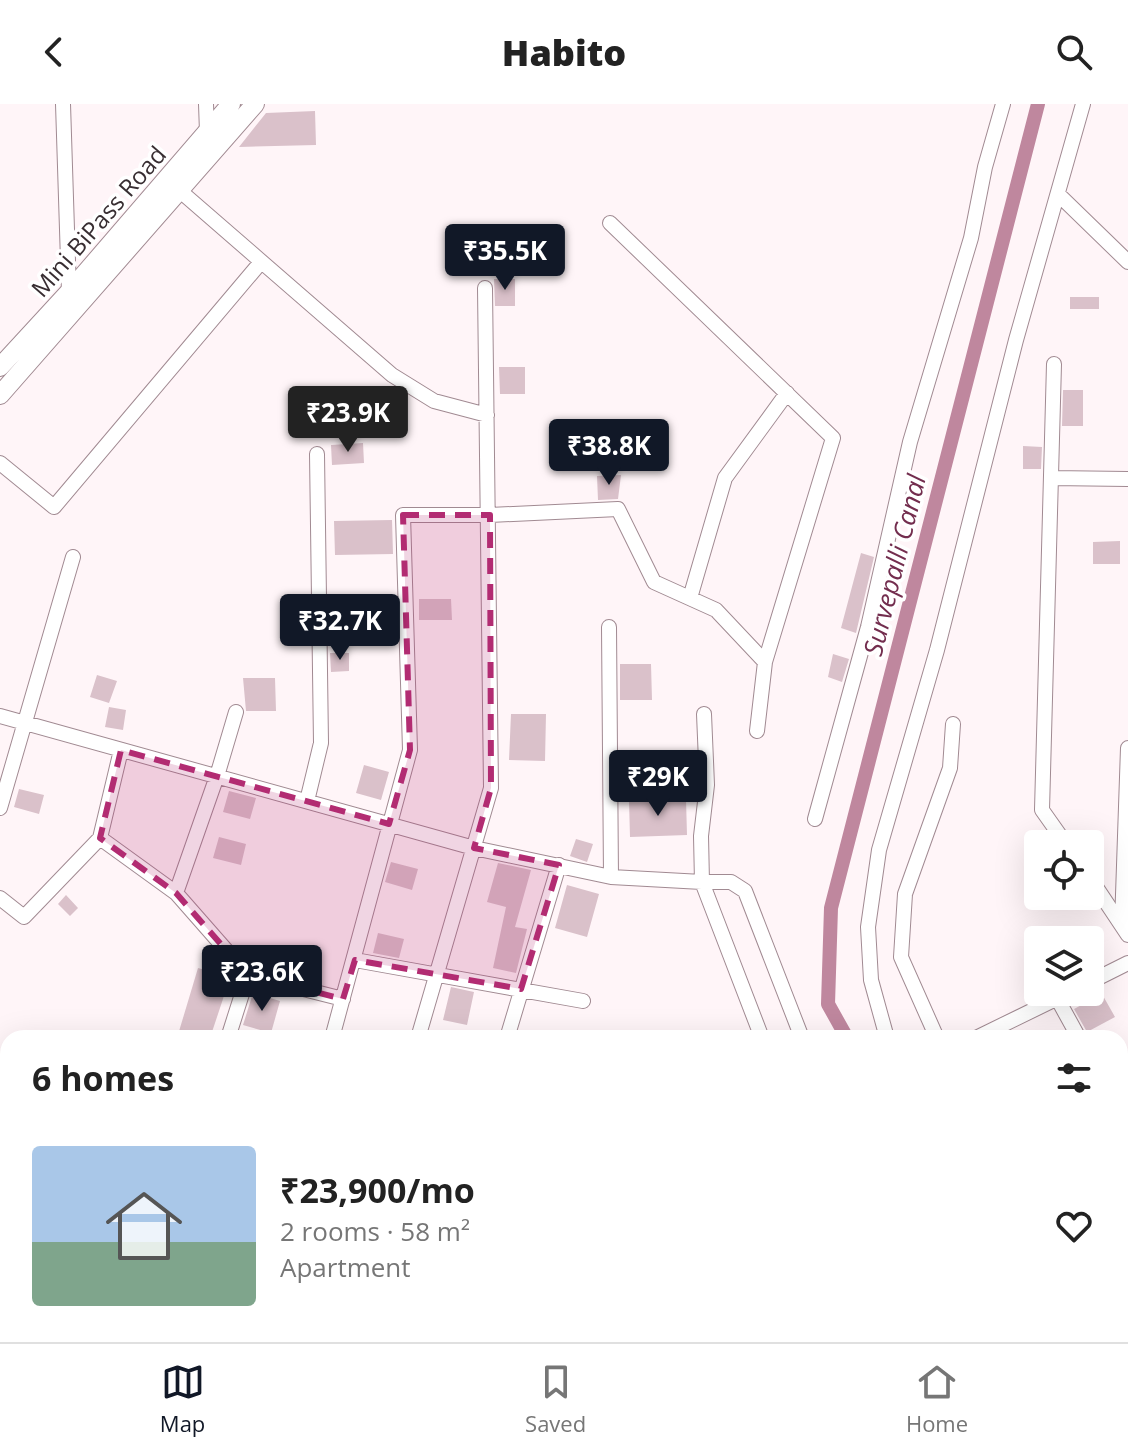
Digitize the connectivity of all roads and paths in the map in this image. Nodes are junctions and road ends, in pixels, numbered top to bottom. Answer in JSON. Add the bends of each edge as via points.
{"nodes":[{"id":1,"x":63,"y":104,"type":"edge"},
{"id":2,"x":206,"y":104,"type":"edge"},
{"id":3,"x":231,"y":104,"type":"edge"},
{"id":4,"x":255,"y":104,"type":"edge"},
{"id":5,"x":1003,"y":104,"type":"edge"},
{"id":6,"x":1083,"y":104,"type":"edge"},
{"id":7,"x":207,"y":132,"type":"junction"},
{"id":8,"x":179,"y":190,"type":"junction"},
{"id":9,"x":1059,"y":195,"type":"junction"},
{"id":10,"x":610,"y":223,"type":"dead end"},
{"id":11,"x":261,"y":262,"type":"junction"},
{"id":12,"x":1128,"y":262,"type":"edge"},
{"id":13,"x":485,"y":288,"type":"dead end"},
{"id":14,"x":69,"y":292,"type":"junction"},
{"id":15,"x":1054,"y":364,"type":"dead end"},
{"id":16,"x":0,"y":367,"type":"edge"},
{"id":17,"x":787,"y":393,"type":"junction"},
{"id":18,"x":0,"y":395,"type":"edge"},
{"id":19,"x":487,"y":415,"type":"junction"},
{"id":20,"x":317,"y":454,"type":"dead end"},
{"id":21,"x":0,"y":463,"type":"edge"},
{"id":22,"x":1051,"y":478,"type":"junction"},
{"id":23,"x":1128,"y":479,"type":"edge"},
{"id":24,"x":490,"y":515,"type":"junction"},
{"id":25,"x":73,"y":557,"type":"dead end"},
{"id":26,"x":690,"y":598,"type":"junction"},
{"id":27,"x":609,"y":627,"type":"dead end"},
{"id":28,"x":765,"y":662,"type":"junction"},
{"id":29,"x":236,"y":712,"type":"dead end"},
{"id":30,"x":704,"y":714,"type":"dead end"},
{"id":31,"x":0,"y":716,"type":"edge"},
{"id":32,"x":25,"y":723,"type":"junction"},
{"id":33,"x":953,"y":724,"type":"dead end"},
{"id":34,"x":757,"y":731,"type":"dead end"},
{"id":35,"x":1128,"y":748,"type":"edge"},
{"id":36,"x":121,"y":750,"type":"junction"},
{"id":37,"x":217,"y":776,"type":"junction"},
{"id":38,"x":307,"y":801,"type":"junction"},
{"id":39,"x":0,"y":808,"type":"edge"},
{"id":40,"x":815,"y":819,"type":"dead end"},
{"id":41,"x":389,"y":824,"type":"junction"},
{"id":42,"x":1056,"y":830,"type":"edge"},
{"id":43,"x":100,"y":838,"type":"junction"},
{"id":44,"x":474,"y":848,"type":"junction"},
{"id":45,"x":559,"y":865,"type":"junction"},
{"id":46,"x":611,"y":877,"type":"junction"},
{"id":47,"x":702,"y":882,"type":"junction"},
{"id":48,"x":176,"y":893,"type":"junction"},
{"id":49,"x":0,"y":898,"type":"edge"},
{"id":50,"x":1104,"y":899,"type":"edge"},
{"id":51,"x":1125,"y":930,"type":"edge"},
{"id":52,"x":355,"y":960,"type":"junction"},
{"id":53,"x":1128,"y":963,"type":"edge"},
{"id":54,"x":437,"y":974,"type":"junction"},
{"id":55,"x":248,"y":975,"type":"junction"},
{"id":56,"x":1104,"y":975,"type":"edge"},
{"id":57,"x":521,"y":989,"type":"junction"},
{"id":58,"x":343,"y":999,"type":"junction"},
{"id":59,"x":583,"y":1001,"type":"dead end"},
{"id":60,"x":1042,"y":1006,"type":"edge"},
{"id":61,"x":1068,"y":1006,"type":"edge"},
{"id":62,"x":231,"y":1030,"type":"edge"},
{"id":63,"x":334,"y":1030,"type":"edge"},
{"id":64,"x":420,"y":1030,"type":"edge"},
{"id":65,"x":509,"y":1030,"type":"edge"},
{"id":66,"x":759,"y":1030,"type":"edge"},
{"id":67,"x":799,"y":1030,"type":"edge"},
{"id":68,"x":885,"y":1030,"type":"edge"},
{"id":69,"x":933,"y":1030,"type":"edge"},
{"id":70,"x":994,"y":1030,"type":"edge"},
{"id":71,"x":1076,"y":1030,"type":"edge"}],
"edges":[{"from":1,"to":14,"type":"street"},
{"from":2,"to":7,"type":"street"},
{"from":3,"to":7,"type":"main road","name":"Mini BiPass Road"},
{"from":4,"to":8,"type":"main road"},
{"from":5,"to":40,"type":"street"},
{"from":6,"to":9,"type":"street"},
{"from":7,"to":14,"type":"main road","name":"Mini BiPass Road"},
{"from":8,"to":11,"type":"street"},
{"from":8,"to":18,"type":"main road"},
{"from":9,"to":12,"type":"street"},
{"from":9,"to":68,"type":"street","via":[[879,850],[868,927],[871,980]]},
{"from":10,"to":17,"type":"street"},
{"from":11,"to":19,"type":"street","via":[[392,375],[434,401]]},
{"from":11,"to":21,"type":"street","via":[[54,507]]},
{"from":13,"to":19,"type":"street"},
{"from":14,"to":16,"type":"main road","name":"Mini BiPass Road"},
{"from":15,"to":22,"type":"street"},
{"from":17,"to":26,"type":"street","via":[[725,478]]},
{"from":17,"to":28,"type":"street","via":[[833,438]]},
{"from":19,"to":24,"type":"street"},
{"from":20,"to":38,"type":"street","via":[[321,743]]},
{"from":22,"to":23,"type":"street"},
{"from":22,"to":42,"type":"street","via":[[1042,810]]},
{"from":24,"to":26,"type":"street","via":[[618,509],[654,582]]},
{"from":24,"to":41,"type":"street","via":[[403,515],[410,750]]},
{"from":24,"to":44,"type":"street","via":[[491,788]]},
{"from":25,"to":32,"type":"street"},
{"from":26,"to":28,"type":"street","via":[[716,610]]},
{"from":27,"to":46,"type":"street"},
{"from":28,"to":34,"type":"street"},
{"from":29,"to":37,"type":"street"},
{"from":30,"to":47,"type":"street"},
{"from":31,"to":32,"type":"street"},
{"from":32,"to":36,"type":"street"},
{"from":32,"to":39,"type":"street"},
{"from":33,"to":69,"type":"street","via":[[950,768],[905,894],[901,957]]},
{"from":35,"to":51,"type":"street"},
{"from":36,"to":37,"type":"street"},
{"from":36,"to":43,"type":"street"},
{"from":37,"to":38,"type":"street"},
{"from":37,"to":48,"type":"street"},
{"from":38,"to":41,"type":"street"},
{"from":41,"to":44,"type":"street"},
{"from":41,"to":52,"type":"street"},
{"from":43,"to":48,"type":"street"},
{"from":43,"to":49,"type":"street","via":[[24,917]]},
{"from":44,"to":45,"type":"street"},
{"from":44,"to":54,"type":"street"},
{"from":45,"to":46,"type":"street"},
{"from":45,"to":57,"type":"street"},
{"from":46,"to":47,"type":"street"},
{"from":47,"to":66,"type":"street"},
{"from":47,"to":67,"type":"street","via":[[731,882],[745,891]]},
{"from":48,"to":55,"type":"street"},
{"from":50,"to":51,"type":"street"},
{"from":52,"to":54,"type":"street"},
{"from":52,"to":58,"type":"street"},
{"from":53,"to":56,"type":"street"},
{"from":54,"to":57,"type":"street"},
{"from":54,"to":64,"type":"street"},
{"from":55,"to":58,"type":"street"},
{"from":55,"to":62,"type":"street"},
{"from":57,"to":59,"type":"street"},
{"from":57,"to":65,"type":"street"},
{"from":58,"to":63,"type":"street"},
{"from":60,"to":70,"type":"street"},
{"from":61,"to":71,"type":"street"}]}
